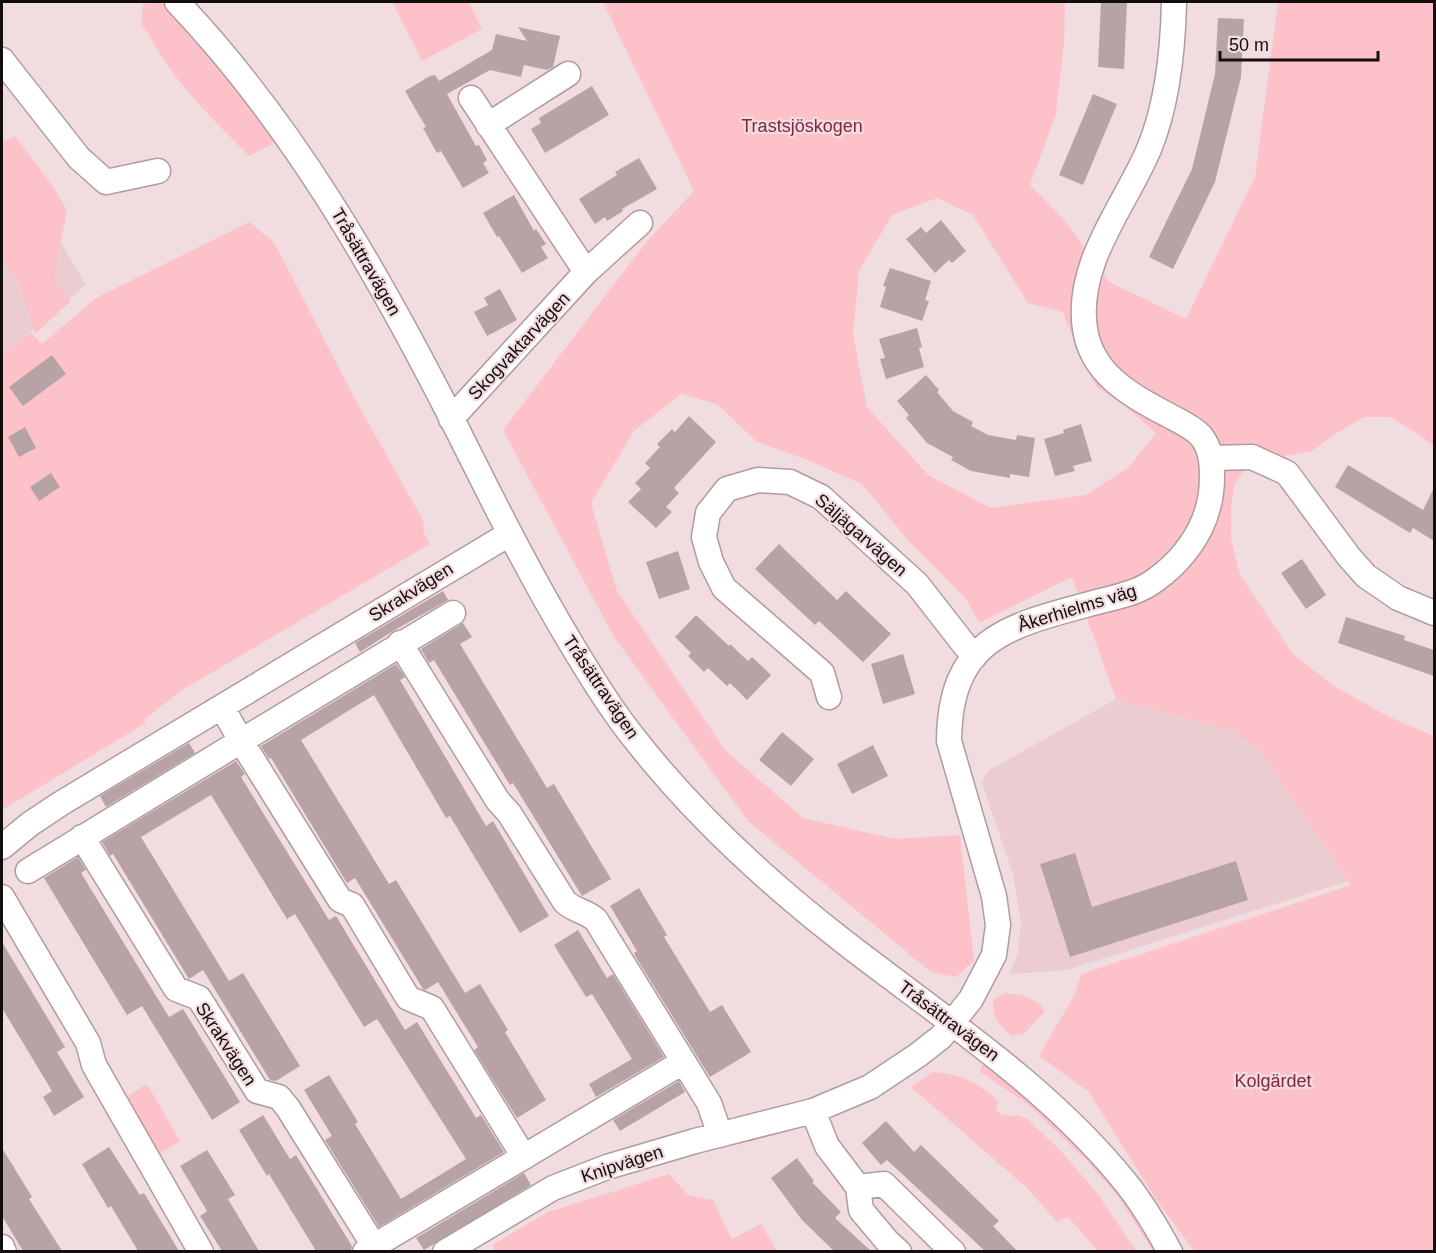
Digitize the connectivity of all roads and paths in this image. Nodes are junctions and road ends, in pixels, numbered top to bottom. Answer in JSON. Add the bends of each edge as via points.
{"nodes":[{"id":1,"x":177,"y":2,"type":"edge"},
{"id":2,"x":1174,"y":2,"type":"edge"},
{"id":3,"x":2,"y":60,"type":"edge"},
{"id":4,"x":568,"y":74,"type":"dead end"},
{"id":5,"x":471,"y":98,"type":"dead end"},
{"id":6,"x":488,"y":125,"type":"junction"},
{"id":7,"x":158,"y":171,"type":"dead end"},
{"id":8,"x":640,"y":224,"type":"dead end"},
{"id":9,"x":586,"y":272,"type":"junction"},
{"id":10,"x":451,"y":419,"type":"junction"},
{"id":11,"x":1212,"y":458,"type":"junction"},
{"id":12,"x":508,"y":534,"type":"junction"},
{"id":13,"x":453,"y":613,"type":"dead end"},
{"id":14,"x":1434,"y":613,"type":"edge"},
{"id":15,"x":400,"y":643,"type":"junction"},
{"id":16,"x":974,"y":657,"type":"junction"},
{"id":17,"x":829,"y":697,"type":"dead end"},
{"id":18,"x":222,"y":707,"type":"junction"},
{"id":19,"x":242,"y":741,"type":"junction"},
{"id":20,"x":82,"y":837,"type":"junction"},
{"id":21,"x":3,"y":846,"type":"edge"},
{"id":22,"x":27,"y":871,"type":"dead end"},
{"id":23,"x":2,"y":897,"type":"edge"},
{"id":24,"x":953,"y":1023,"type":"junction"},
{"id":25,"x":683,"y":1062,"type":"junction"},
{"id":26,"x":813,"y":1111,"type":"junction"},
{"id":27,"x":720,"y":1135,"type":"junction"},
{"id":28,"x":524,"y":1157,"type":"junction"},
{"id":29,"x":858,"y":1187,"type":"junction"},
{"id":30,"x":2,"y":1247,"type":"edge"},
{"id":31,"x":372,"y":1250,"type":"edge"},
{"id":32,"x":4,"y":1251,"type":"edge"},
{"id":33,"x":201,"y":1251,"type":"edge"},
{"id":34,"x":445,"y":1251,"type":"edge"},
{"id":35,"x":898,"y":1251,"type":"edge"},
{"id":36,"x":952,"y":1251,"type":"edge"},
{"id":37,"x":1170,"y":1251,"type":"edge"}],
"edges":[{"from":1,"to":10,"type":"street","name":"Tråsättravägen","via":[[266,110],[325,191]]},
{"from":2,"to":11,"type":"street","via":[[1174,36],[1159,120],[1138,173],[1100,245],[1083,313],[1089,347],[1101,369],[1119,387],[1200,435]]},
{"from":3,"to":7,"type":"street","via":[[79,158],[106,182]]},
{"from":4,"to":6,"type":"street"},
{"from":5,"to":6,"type":"street"},
{"from":6,"to":9,"type":"street"},
{"from":8,"to":9,"type":"street","name":"Skogvaktarvägen"},
{"from":9,"to":10,"type":"street","name":"Skogvaktarvägen"},
{"from":10,"to":12,"type":"street","name":"Tråsättravägen"},
{"from":11,"to":14,"type":"street","via":[[1252,457],[1287,473],[1366,576],[1398,598]]},
{"from":11,"to":16,"type":"street","name":"Åkerhielms väg","via":[[1209,504],[1201,527],[1187,551],[1168,570],[1131,593],[1022,623],[998,635]]},
{"from":12,"to":18,"type":"street","name":"Skrakvägen"},
{"from":12,"to":24,"type":"street","name":"Tråsättravägen","via":[[595,682],[632,736],[683,797],[738,854],[842,940]]},
{"from":13,"to":15,"type":"street","name":"Skrakvägen"},
{"from":15,"to":19,"type":"street","name":"Skrakvägen"},
{"from":15,"to":25,"type":"street","name":"Skrakvägen","via":[[565,902],[596,920]]},
{"from":16,"to":17,"type":"street","name":"Säljägarvägen","via":[[917,584],[821,497],[790,482],[758,480],[727,489],[708,513],[704,537],[711,562],[724,588],[822,673]]},
{"from":16,"to":24,"type":"street","name":"Åkerhielms väg","via":[[954,695],[949,741],[994,896],[998,925],[994,955],[971,999]]},
{"from":18,"to":19,"type":"street"},
{"from":18,"to":21,"type":"street","name":"Skrakvägen","via":[[60,804]]},
{"from":19,"to":20,"type":"street","name":"Skrakvägen"},
{"from":19,"to":28,"type":"street","via":[[340,900],[352,905],[408,998],[432,1008]]},
{"from":20,"to":22,"type":"street","name":"Skrakvägen"},
{"from":20,"to":31,"type":"street","name":"Skrakvägen","via":[[176,988],[199,998],[256,1091],[279,1097],[288,1108]]},
{"from":23,"to":33,"type":"street","via":[[72,1014],[88,1043],[94,1065]]},
{"from":24,"to":26,"type":"street","name":"Knipvägen","via":[[941,1037],[870,1087]]},
{"from":24,"to":37,"type":"street","name":"Tråsättravägen","via":[[1024,1078],[1074,1124],[1128,1185]]},
{"from":25,"to":27,"type":"street","name":"Skrakvägen","via":[[709,1103]]},
{"from":25,"to":28,"type":"street","name":"Skrakvägen"},
{"from":26,"to":27,"type":"street","name":"Knipvägen"},
{"from":26,"to":29,"type":"street","via":[[826,1146]]},
{"from":27,"to":34,"type":"street","name":"Knipvägen","via":[[607,1167],[553,1188]]},
{"from":28,"to":31,"type":"street","name":"Skrakvägen"},
{"from":29,"to":35,"type":"street","via":[[861,1210]]},
{"from":29,"to":36,"type":"street","via":[[884,1184]]},
{"from":30,"to":32,"type":"street"}]}
